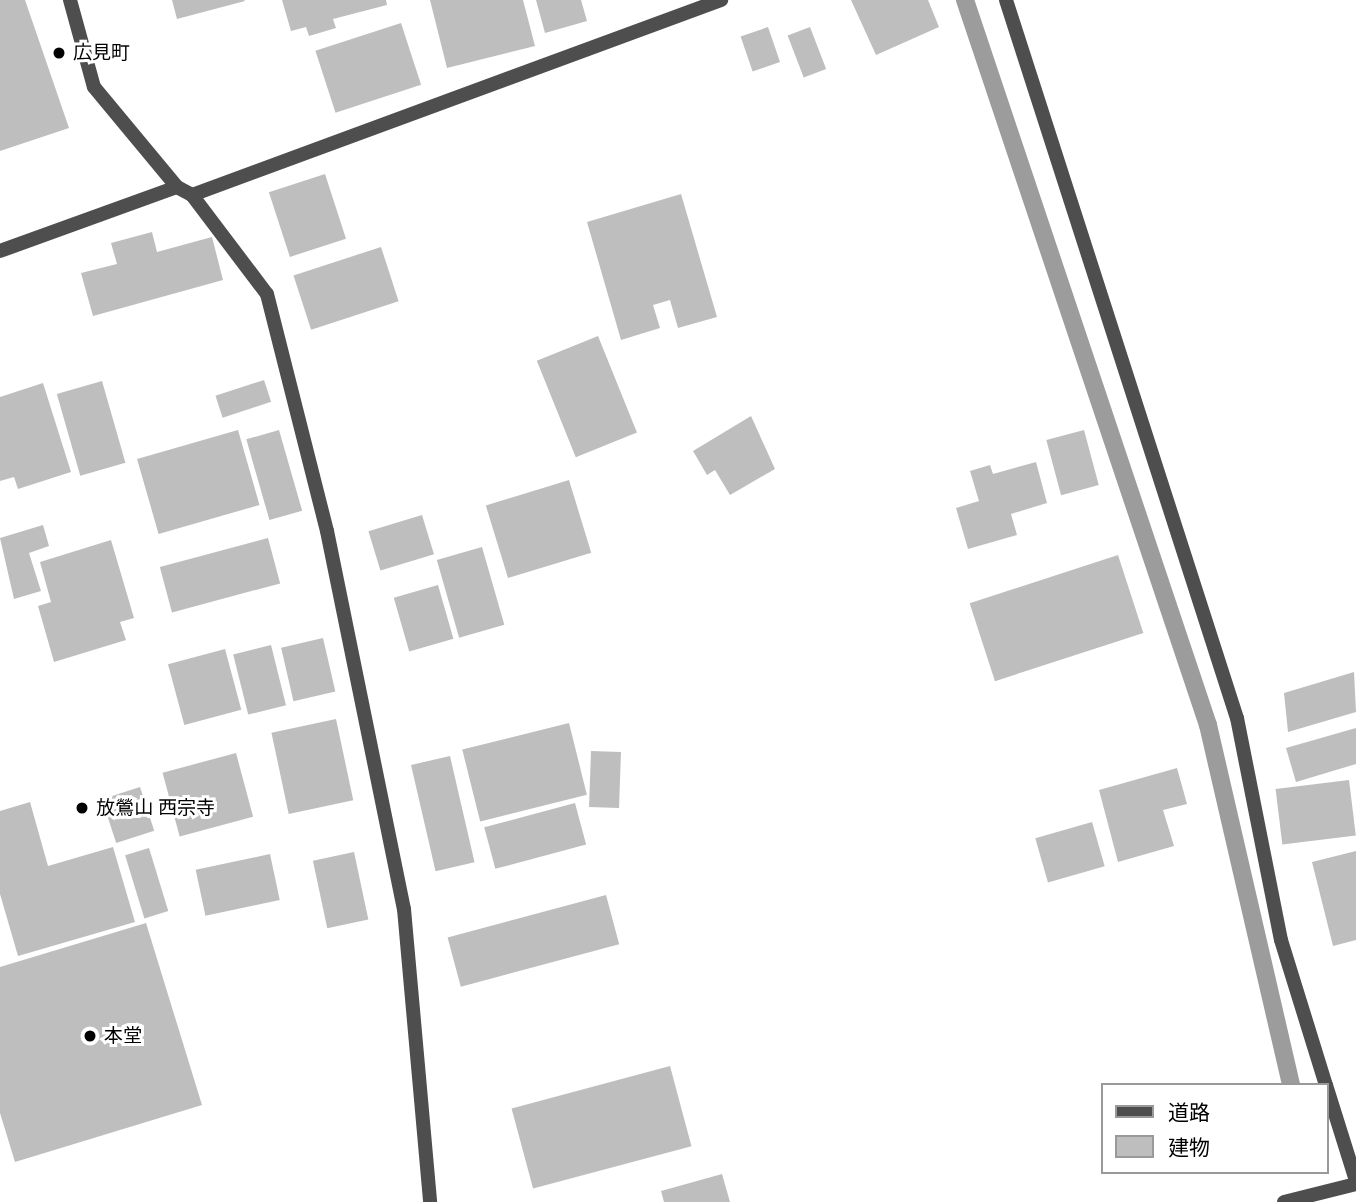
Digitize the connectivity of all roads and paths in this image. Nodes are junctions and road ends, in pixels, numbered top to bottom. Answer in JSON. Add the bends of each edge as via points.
{"nodes":[{"id":1,"x":70,"y":0,"type":"edge"},
{"id":2,"x":721,"y":0,"type":"edge"},
{"id":3,"x":1006,"y":0,"type":"edge"},
{"id":4,"x":177,"y":187,"type":"junction"},
{"id":5,"x":192,"y":195,"type":"junction"},
{"id":6,"x":0,"y":251,"type":"edge"},
{"id":7,"x":1325,"y":1083,"type":"edge"},
{"id":8,"x":1328,"y":1092,"type":"edge"},
{"id":9,"x":1356,"y":1183,"type":"edge"},
{"id":10,"x":430,"y":1202,"type":"edge"},
{"id":11,"x":1284,"y":1202,"type":"edge"}],
"edges":[{"from":1,"to":4,"type":"street","via":[[94,87]]},
{"from":2,"to":5,"type":"street"},
{"from":3,"to":7,"type":"street","via":[[1237,718],[1281,940]]},
{"from":4,"to":5,"type":"street"},
{"from":4,"to":6,"type":"street"},
{"from":5,"to":10,"type":"street","via":[[267,294],[327,531],[404,909]]},
{"from":8,"to":9,"type":"street"},
{"from":9,"to":11,"type":"street"}]}
